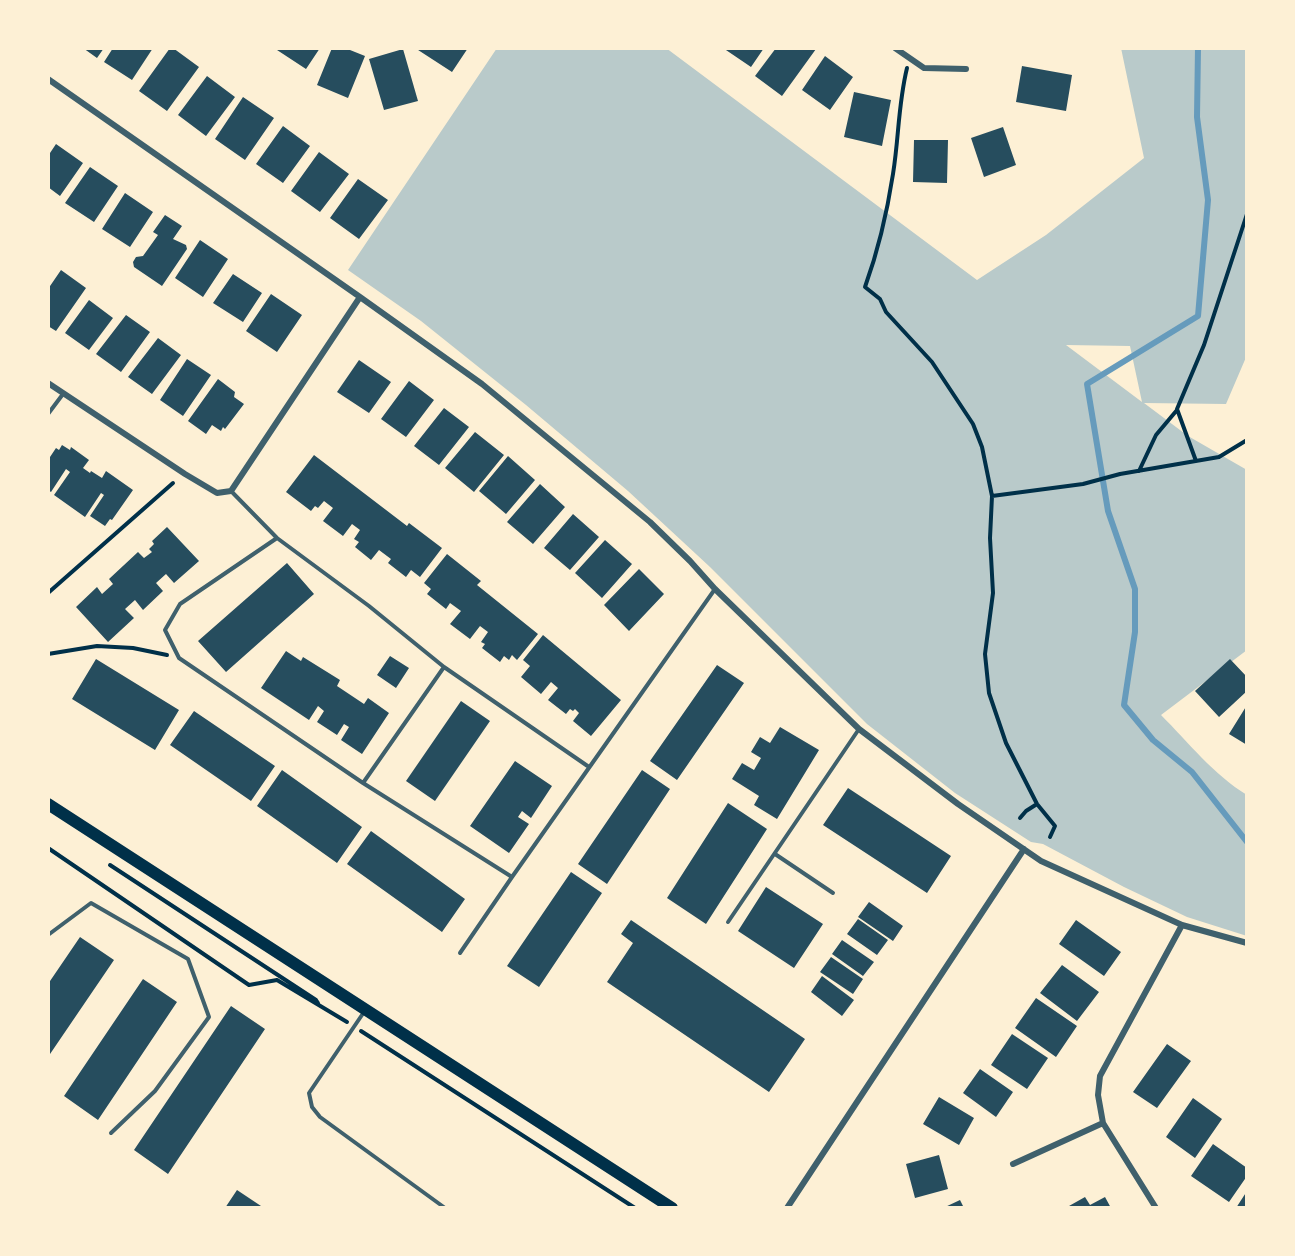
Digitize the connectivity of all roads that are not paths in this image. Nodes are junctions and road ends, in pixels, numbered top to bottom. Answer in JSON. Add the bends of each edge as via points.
{"nodes":[{"id":1,"x":894,"y":48,"type":"edge"},
{"id":2,"x":966,"y":69,"type":"dead end"},
{"id":3,"x":48,"y":79,"type":"edge"},
{"id":4,"x":360,"y":297,"type":"junction"},
{"id":5,"x":48,"y":383,"type":"edge"},
{"id":6,"x":63,"y":394,"type":"junction"},
{"id":7,"x":48,"y":414,"type":"edge"},
{"id":8,"x":231,"y":491,"type":"junction"},
{"id":9,"x":277,"y":538,"type":"junction"},
{"id":10,"x":715,"y":589,"type":"junction"},
{"id":11,"x":444,"y":667,"type":"junction"},
{"id":12,"x":859,"y":729,"type":"junction"},
{"id":13,"x":589,"y":767,"type":"junction"},
{"id":14,"x":363,"y":783,"type":"junction"},
{"id":15,"x":48,"y":804,"type":"edge"},
{"id":16,"x":1024,"y":849,"type":"junction"},
{"id":17,"x":775,"y":855,"type":"junction"},
{"id":18,"x":512,"y":876,"type":"junction"},
{"id":19,"x":833,"y":893,"type":"dead end"},
{"id":20,"x":728,"y":922,"type":"dead end"},
{"id":21,"x":1182,"y":925,"type":"junction"},
{"id":22,"x":48,"y":935,"type":"edge"},
{"id":23,"x":1247,"y":943,"type":"edge"},
{"id":24,"x":460,"y":953,"type":"dead end"},
{"id":25,"x":366,"y":1009,"type":"junction"},
{"id":26,"x":1103,"y":1123,"type":"junction"},
{"id":27,"x":111,"y":1133,"type":"dead end"},
{"id":28,"x":1013,"y":1164,"type":"dead end"},
{"id":29,"x":445,"y":1208,"type":"edge"},
{"id":30,"x":672,"y":1208,"type":"edge"},
{"id":31,"x":787,"y":1208,"type":"edge"},
{"id":32,"x":1156,"y":1208,"type":"edge"}],
"edges":[{"from":1,"to":2,"type":"street","via":[[924,68]]},
{"from":3,"to":4,"type":"street"},
{"from":4,"to":8,"type":"street"},
{"from":4,"to":10,"type":"street","via":[[482,384],[642,515]]},
{"from":5,"to":6,"type":"street"},
{"from":6,"to":7,"type":"lane"},
{"from":6,"to":8,"type":"street","via":[[217,493]]},
{"from":8,"to":9,"type":"lane"},
{"from":9,"to":11,"type":"lane"},
{"from":9,"to":14,"type":"lane","via":[[180,604],[165,630],[179,658]]},
{"from":10,"to":12,"type":"street"},
{"from":10,"to":13,"type":"lane"},
{"from":11,"to":13,"type":"lane"},
{"from":11,"to":14,"type":"lane"},
{"from":12,"to":16,"type":"street"},
{"from":12,"to":17,"type":"lane"},
{"from":13,"to":18,"type":"lane"},
{"from":14,"to":18,"type":"lane"},
{"from":15,"to":25,"type":"main road"},
{"from":16,"to":21,"type":"street","via":[[1041,861]]},
{"from":16,"to":31,"type":"street"},
{"from":17,"to":19,"type":"lane"},
{"from":17,"to":20,"type":"lane"},
{"from":18,"to":24,"type":"lane"},
{"from":21,"to":23,"type":"street"},
{"from":21,"to":26,"type":"street","via":[[1100,1076],[1098,1095]]},
{"from":22,"to":27,"type":"lane","via":[[91,903],[188,959],[208,1017],[155,1091]]},
{"from":25,"to":29,"type":"lane","via":[[309,1093],[312,1107],[320,1117]]},
{"from":25,"to":30,"type":"main road"},
{"from":26,"to":28,"type":"street"},
{"from":26,"to":32,"type":"street"}]}
